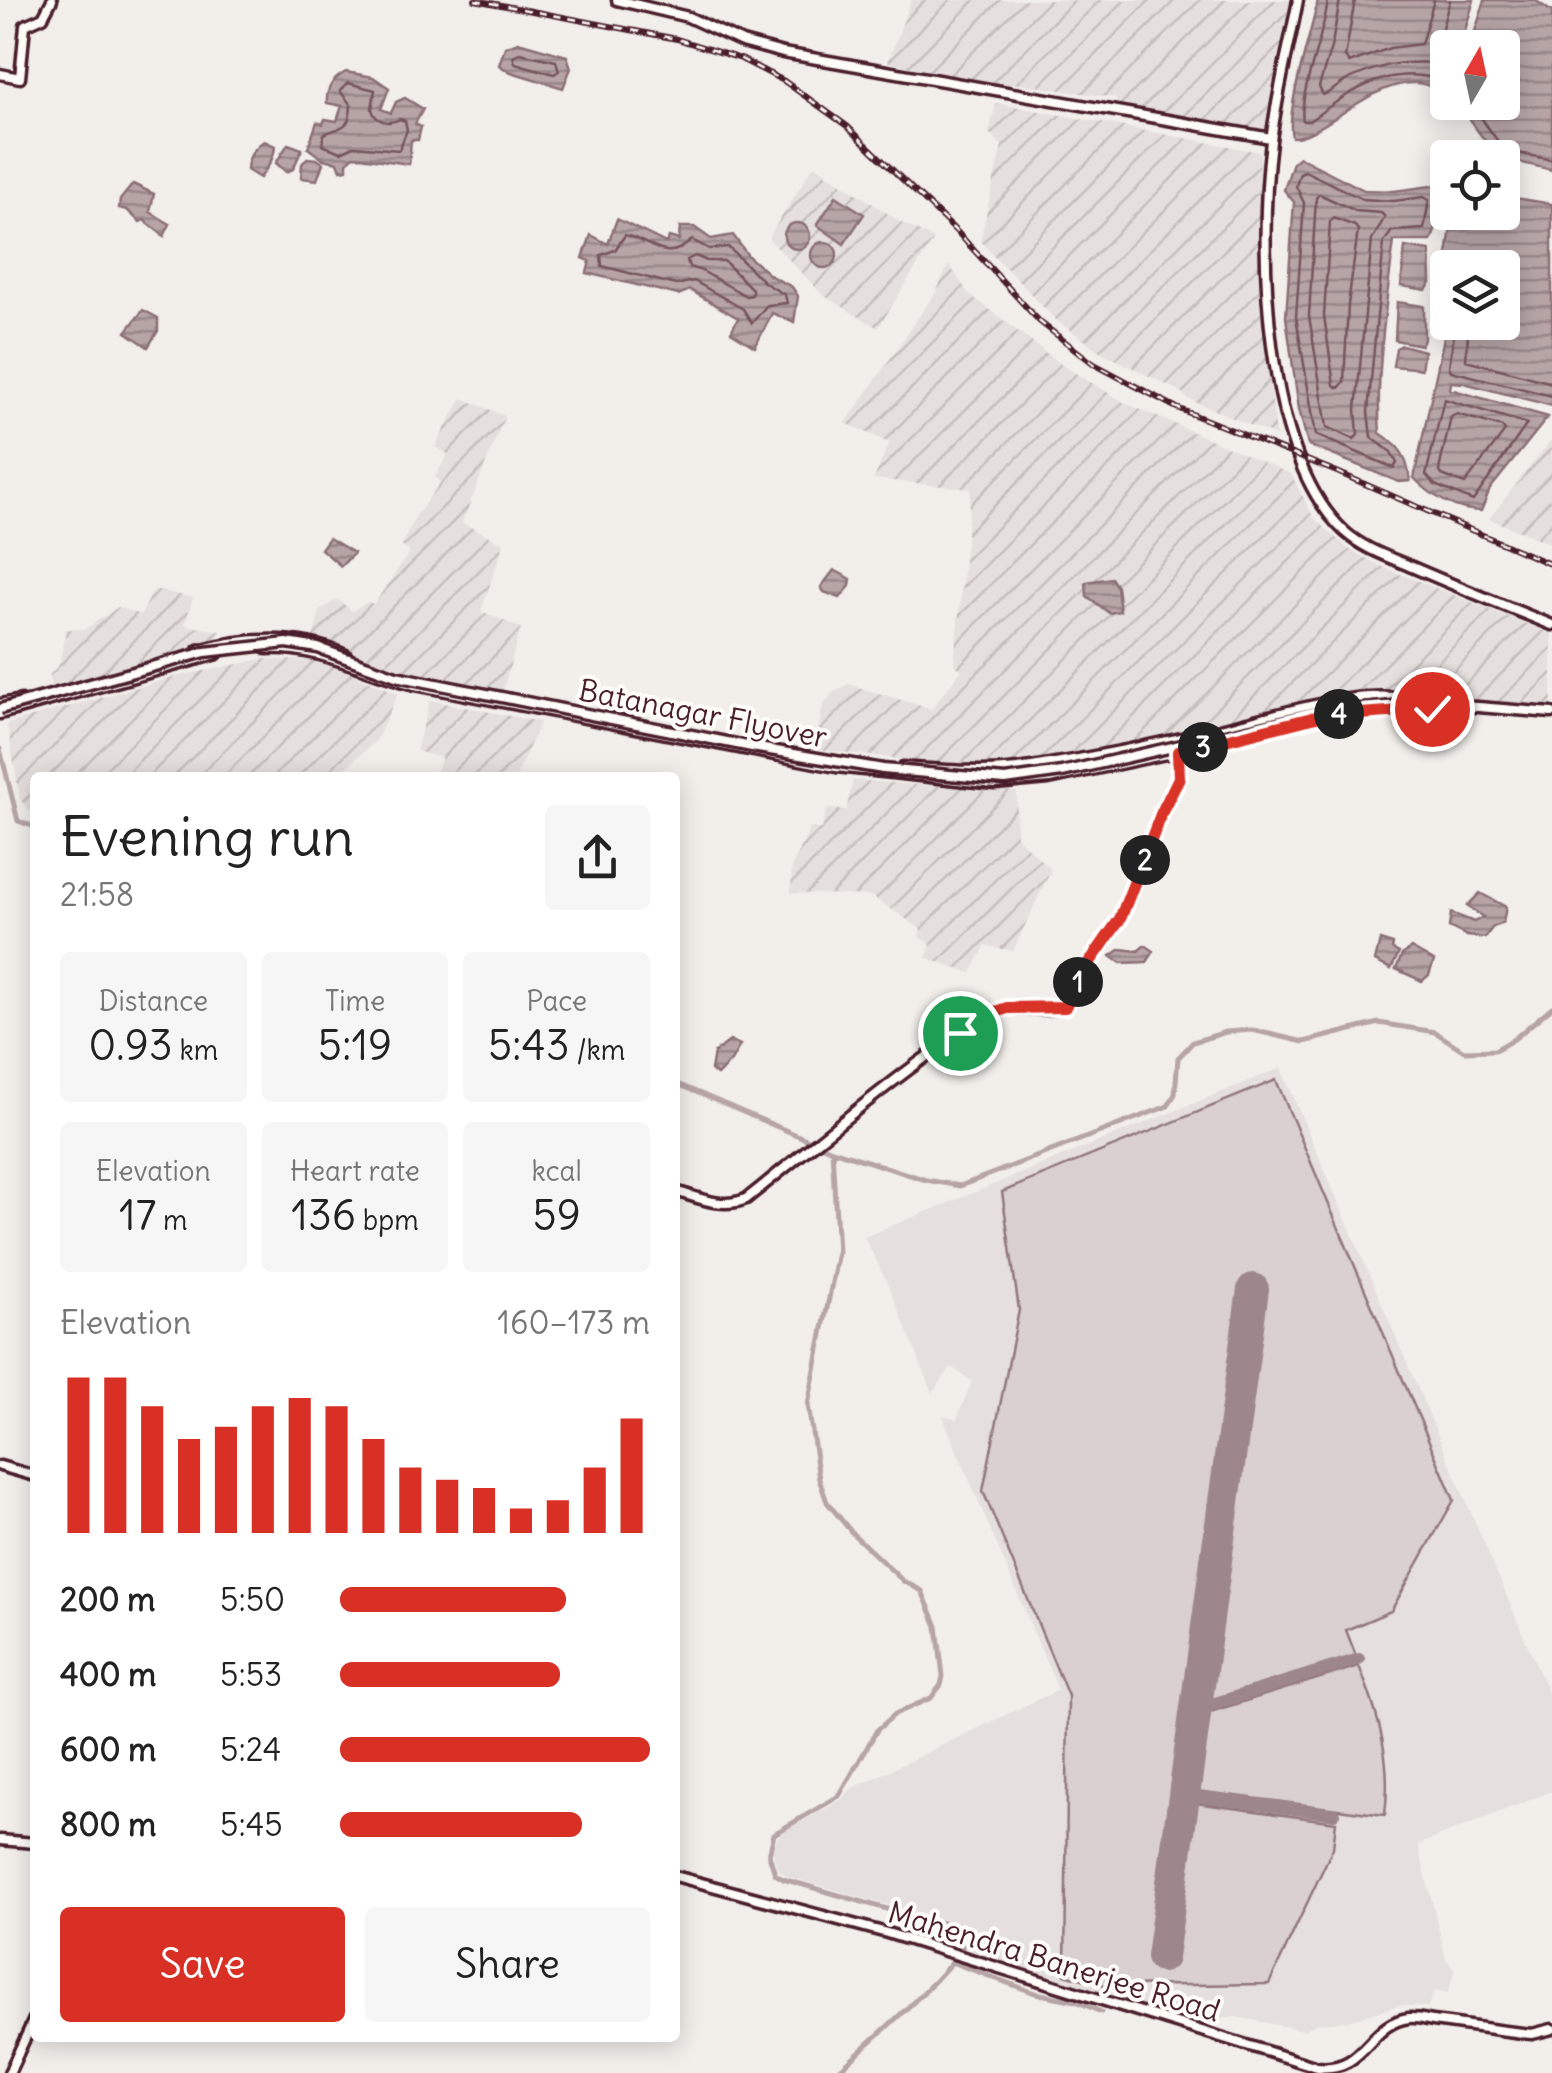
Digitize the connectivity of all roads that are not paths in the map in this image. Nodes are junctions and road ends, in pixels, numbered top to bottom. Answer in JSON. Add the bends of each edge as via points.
{"nodes":[{"id":1,"x":52,"y":0,"type":"edge"},
{"id":2,"x":617,"y":0,"type":"edge"},
{"id":3,"x":1298,"y":0,"type":"edge"},
{"id":4,"x":0,"y":74,"type":"edge"},
{"id":5,"x":1271,"y":138,"type":"junction"},
{"id":6,"x":1552,"y":625,"type":"edge"},
{"id":7,"x":1426,"y":706,"type":"junction"},
{"id":8,"x":1,"y":710,"type":"edge"},
{"id":9,"x":1552,"y":714,"type":"edge"},
{"id":10,"x":1176,"y":738,"type":"junction"},
{"id":11,"x":1178,"y":752,"type":"junction"},
{"id":12,"x":680,"y":1192,"type":"edge"},
{"id":13,"x":0,"y":1466,"type":"edge"},
{"id":14,"x":30,"y":1475,"type":"edge"},
{"id":15,"x":0,"y":1840,"type":"edge"},
{"id":16,"x":30,"y":1843,"type":"edge"},
{"id":17,"x":680,"y":1877,"type":"edge"},
{"id":18,"x":30,"y":2027,"type":"edge"},
{"id":19,"x":1552,"y":2029,"type":"edge"},
{"id":20,"x":8,"y":2073,"type":"edge"}],
"edges":[{"from":1,"to":4,"type":"street","via":[[42,17],[24,25],[20,78]]},
{"from":2,"to":5,"type":"street","via":[[688,17],[782,53]]},
{"from":3,"to":5,"type":"street"},
{"from":5,"to":6,"type":"street","via":[[1270,312],[1283,401],[1310,485],[1329,515],[1364,546]]},
{"from":7,"to":8,"type":"street","name":"Batanagar Flyover","bridge":true,"via":[[1319,714],[1004,780],[752,747],[396,676],[287,643],[205,652]]},
{"from":7,"to":9,"type":"street"},
{"from":7,"to":10,"type":"street","via":[[1402,697],[1355,699]]},
{"from":7,"to":11,"type":"street","via":[[1316,717]]},
{"from":8,"to":10,"type":"street","via":[[212,647],[291,640],[405,675],[884,766],[1012,770]]},
{"from":8,"to":11,"type":"street","via":[[212,654],[287,648],[415,686],[879,773],[1016,784]]},
{"from":10,"to":11,"type":"street"},
{"from":11,"to":12,"type":"street","via":[[1179,778],[1124,909],[1065,1007],[1017,1006],[990,1014],[736,1203]]},
{"from":13,"to":14,"type":"street"},
{"from":15,"to":16,"type":"street"},
{"from":17,"to":19,"type":"street","name":"Mahendra Banerjee Road","via":[[949,1952],[1292,2061],[1336,2068],[1407,2018],[1532,2034]]},
{"from":18,"to":20,"type":"street"}]}
